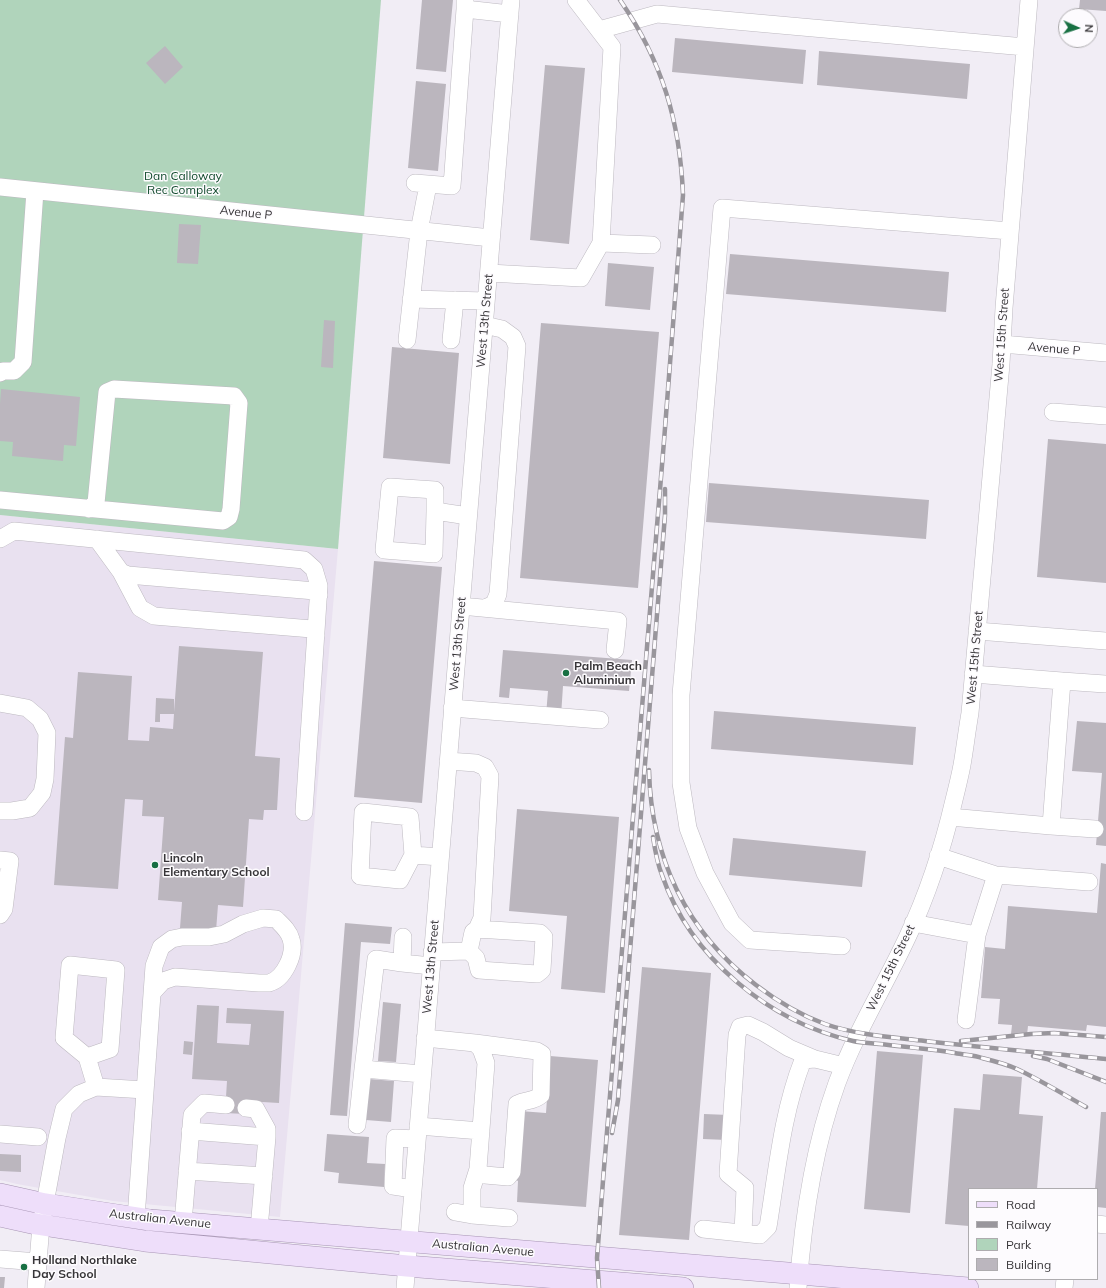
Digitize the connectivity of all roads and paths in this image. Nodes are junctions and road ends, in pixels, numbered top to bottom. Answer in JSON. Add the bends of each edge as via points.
{"nodes":[{"id":1,"x":576,"y":0,"type":"edge"},
{"id":2,"x":1029,"y":0,"type":"edge"},
{"id":3,"x":465,"y":4,"type":"edge"},
{"id":4,"x":510,"y":7,"type":"edge"},
{"id":5,"x":599,"y":30,"type":"junction"},
{"id":6,"x":1025,"y":47,"type":"junction"},
{"id":7,"x":0,"y":187,"type":"edge"},
{"id":8,"x":35,"y":190,"type":"junction"},
{"id":9,"x":419,"y":231,"type":"junction"},
{"id":10,"x":1010,"y":231,"type":"junction"},
{"id":11,"x":492,"y":238,"type":"junction"},
{"id":12,"x":601,"y":243,"type":"junction"},
{"id":13,"x":652,"y":245,"type":"dead end"},
{"id":14,"x":489,"y":273,"type":"junction"},
{"id":15,"x":411,"y":298,"type":"junction"},
{"id":16,"x":455,"y":300,"type":"junction"},
{"id":17,"x":486,"y":301,"type":"junction"},
{"id":18,"x":484,"y":324,"type":"junction"},
{"id":19,"x":407,"y":340,"type":"dead end"},
{"id":20,"x":451,"y":340,"type":"dead end"},
{"id":21,"x":1002,"y":344,"type":"junction"},
{"id":22,"x":1106,"y":353,"type":"edge"},
{"id":23,"x":0,"y":373,"type":"edge"},
{"id":24,"x":1054,"y":412,"type":"dead end"},
{"id":25,"x":1106,"y":416,"type":"edge"},
{"id":26,"x":0,"y":500,"type":"edge"},
{"id":27,"x":89,"y":508,"type":"junction"},
{"id":28,"x":435,"y":511,"type":"junction"},
{"id":29,"x":468,"y":516,"type":"junction"},
{"id":30,"x":0,"y":539,"type":"edge"},
{"id":31,"x":97,"y":539,"type":"junction"},
{"id":32,"x":121,"y":572,"type":"junction"},
{"id":33,"x":319,"y":595,"type":"junction"},
{"id":34,"x":461,"y":606,"type":"junction"},
{"id":35,"x":485,"y":608,"type":"junction"},
{"id":36,"x":977,"y":631,"type":"junction"},
{"id":37,"x":316,"y":635,"type":"junction"},
{"id":38,"x":1106,"y":641,"type":"edge"},
{"id":39,"x":615,"y":650,"type":"dead end"},
{"id":40,"x":973,"y":674,"type":"junction"},
{"id":41,"x":1062,"y":681,"type":"junction"},
{"id":42,"x":1105,"y":684,"type":"edge"},
{"id":43,"x":0,"y":703,"type":"edge"},
{"id":44,"x":452,"y":708,"type":"junction"},
{"id":45,"x":600,"y":720,"type":"dead end"},
{"id":46,"x":448,"y":761,"type":"junction"},
{"id":47,"x":0,"y":811,"type":"edge"},
{"id":48,"x":304,"y":812,"type":"dead end"},
{"id":49,"x":950,"y":817,"type":"junction"},
{"id":50,"x":1051,"y":826,"type":"junction"},
{"id":51,"x":1095,"y":829,"type":"dead end"},
{"id":52,"x":413,"y":855,"type":"junction"},
{"id":53,"x":938,"y":856,"type":"junction"},
{"id":54,"x":440,"y":857,"type":"junction"},
{"id":55,"x":0,"y":860,"type":"edge"},
{"id":56,"x":996,"y":875,"type":"junction"},
{"id":57,"x":1089,"y":882,"type":"dead end"},
{"id":58,"x":0,"y":915,"type":"edge"},
{"id":59,"x":913,"y":923,"type":"junction"},
{"id":60,"x":478,"y":929,"type":"junction"},
{"id":61,"x":977,"y":935,"type":"junction"},
{"id":62,"x":403,"y":937,"type":"dead end"},
{"id":63,"x":842,"y":946,"type":"dead end"},
{"id":64,"x":469,"y":951,"type":"junction"},
{"id":65,"x":432,"y":959,"type":"junction"},
{"id":66,"x":402,"y":963,"type":"junction"},
{"id":67,"x":152,"y":992,"type":"junction"},
{"id":68,"x":966,"y":1020,"type":"dead end"},
{"id":69,"x":425,"y":1038,"type":"junction"},
{"id":70,"x":475,"y":1043,"type":"junction"},
{"id":71,"x":87,"y":1058,"type":"junction"},
{"id":72,"x":815,"y":1059,"type":"junction"},
{"id":73,"x":844,"y":1066,"type":"junction"},
{"id":74,"x":363,"y":1069,"type":"junction"},
{"id":75,"x":422,"y":1074,"type":"junction"},
{"id":76,"x":96,"y":1087,"type":"junction"},
{"id":77,"x":145,"y":1090,"type":"junction"},
{"id":78,"x":226,"y":1105,"type":"dead end"},
{"id":79,"x":246,"y":1108,"type":"dead end"},
{"id":80,"x":357,"y":1125,"type":"dead end"},
{"id":81,"x":190,"y":1131,"type":"junction"},
{"id":82,"x":481,"y":1131,"type":"junction"},
{"id":83,"x":417,"y":1132,"type":"junction"},
{"id":84,"x":0,"y":1134,"type":"edge"},
{"id":85,"x":38,"y":1137,"type":"dead end"},
{"id":86,"x":267,"y":1137,"type":"junction"},
{"id":87,"x":478,"y":1169,"type":"junction"},
{"id":88,"x":187,"y":1171,"type":"junction"},
{"id":89,"x":264,"y":1176,"type":"junction"},
{"id":90,"x":0,"y":1194,"type":"edge"},
{"id":91,"x":45,"y":1204,"type":"junction"},
{"id":92,"x":455,"y":1212,"type":"dead end"},
{"id":93,"x":472,"y":1215,"type":"junction"},
{"id":94,"x":0,"y":1216,"type":"edge"},
{"id":95,"x":136,"y":1218,"type":"junction"},
{"id":96,"x":509,"y":1218,"type":"dead end"},
{"id":97,"x":183,"y":1223,"type":"junction"},
{"id":98,"x":41,"y":1225,"type":"junction"},
{"id":99,"x":260,"y":1229,"type":"junction"},
{"id":100,"x":703,"y":1229,"type":"dead end"},
{"id":101,"x":743,"y":1233,"type":"junction"},
{"id":102,"x":408,"y":1241,"type":"junction"},
{"id":103,"x":0,"y":1259,"type":"edge"},
{"id":104,"x":38,"y":1262,"type":"junction"},
{"id":105,"x":407,"y":1266,"type":"junction"},
{"id":106,"x":798,"y":1281,"type":"edge"},
{"id":107,"x":36,"y":1288,"type":"edge"},
{"id":108,"x":405,"y":1288,"type":"edge"},
{"id":109,"x":683,"y":1288,"type":"edge"},
{"id":110,"x":968,"y":1288,"type":"edge"}],
"edges":[{"from":1,"to":5,"type":"street"},
{"from":2,"to":6,"type":"street","name":"West 15th Street"},
{"from":3,"to":4,"type":"street"},
{"from":3,"to":9,"type":"street","via":[[452,186],[421,184]]},
{"from":4,"to":11,"type":"street","name":"West 13th Street"},
{"from":5,"to":6,"type":"street","via":[[657,14]]},
{"from":5,"to":12,"type":"street","via":[[612,46]]},
{"from":6,"to":10,"type":"street","name":"West 15th Street"},
{"from":7,"to":8,"type":"street","name":"Avenue P"},
{"from":8,"to":9,"type":"street","name":"Avenue P"},
{"from":8,"to":23,"type":"street","via":[[23,362],[14,371]]},
{"from":9,"to":11,"type":"street","name":"Avenue P"},
{"from":9,"to":15,"type":"street"},
{"from":10,"to":21,"type":"street","name":"West 15th Street"},
{"from":10,"to":63,"type":"street","via":[[722,208],[681,695],[681,783],[688,828],[705,873],[732,923],[750,940]]},
{"from":11,"to":14,"type":"street","name":"West 13th Street"},
{"from":12,"to":13,"type":"street"},
{"from":12,"to":14,"type":"street","via":[[581,278]]},
{"from":14,"to":17,"type":"street","name":"West 13th Street"},
{"from":15,"to":16,"type":"street"},
{"from":15,"to":19,"type":"street"},
{"from":16,"to":17,"type":"street"},
{"from":16,"to":20,"type":"street"},
{"from":17,"to":18,"type":"street","name":"West 13th Street"},
{"from":18,"to":29,"type":"street","name":"West 13th Street"},
{"from":18,"to":35,"type":"street","via":[[502,329],[513,337],[517,346],[498,594],[494,604]]},
{"from":21,"to":22,"type":"street","name":"Avenue P"},
{"from":21,"to":36,"type":"street","name":"West 15th Street"},
{"from":24,"to":25,"type":"street"},
{"from":26,"to":27,"type":"street"},
{"from":27,"to":27,"type":"street","via":[[223,521],[232,509],[239,403],[234,396],[114,389],[107,392],[96,503]]},
{"from":28,"to":28,"type":"street","via":[[435,490],[390,487],[384,550],[434,554]]},
{"from":28,"to":29,"type":"street"},
{"from":29,"to":34,"type":"street","name":"West 13th Street"},
{"from":30,"to":31,"type":"street","via":[[14,531]]},
{"from":31,"to":32,"type":"street"},
{"from":31,"to":33,"type":"street","via":[[304,560],[314,569]]},
{"from":32,"to":33,"type":"street","via":[[128,575],[315,591]]},
{"from":32,"to":37,"type":"street","via":[[140,608],[154,616],[312,629]]},
{"from":33,"to":37,"type":"street"},
{"from":34,"to":35,"type":"street"},
{"from":34,"to":44,"type":"street","name":"West 13th Street"},
{"from":35,"to":39,"type":"street","via":[[618,621]]},
{"from":36,"to":38,"type":"street"},
{"from":36,"to":40,"type":"street","name":"West 15th Street"},
{"from":37,"to":48,"type":"street"},
{"from":40,"to":41,"type":"street"},
{"from":40,"to":49,"type":"street","name":"West 15th Street","via":[[962,766]]},
{"from":41,"to":42,"type":"street"},
{"from":41,"to":50,"type":"street"},
{"from":43,"to":47,"type":"street","via":[[27,708],[40,719],[47,734],[42,794],[30,808],[12,812]]},
{"from":44,"to":45,"type":"street"},
{"from":44,"to":46,"type":"street","name":"West 13th Street"},
{"from":46,"to":54,"type":"street","name":"West 13th Street"},
{"from":46,"to":60,"type":"street","via":[[476,763],[485,767],[490,776],[482,918]]},
{"from":49,"to":50,"type":"street"},
{"from":49,"to":53,"type":"street","name":"West 15th Street"},
{"from":50,"to":51,"type":"street"},
{"from":52,"to":52,"type":"street","via":[[400,880],[360,876],[363,812],[410,817]]},
{"from":52,"to":54,"type":"street"},
{"from":53,"to":56,"type":"street"},
{"from":53,"to":59,"type":"street","name":"West 15th Street"},
{"from":54,"to":65,"type":"street","name":"West 13th Street"},
{"from":55,"to":58,"type":"street","via":[[10,861],[4,909]]},
{"from":56,"to":57,"type":"street"},
{"from":56,"to":61,"type":"street"},
{"from":59,"to":61,"type":"street"},
{"from":59,"to":73,"type":"street","name":"West 15th Street"},
{"from":60,"to":64,"type":"street","via":[[473,932]]},
{"from":60,"to":64,"type":"street","via":[[540,933],[544,937],[542,970],[537,974],[479,970],[476,958]]},
{"from":61,"to":68,"type":"street"},
{"from":62,"to":66,"type":"street"},
{"from":64,"to":65,"type":"street"},
{"from":65,"to":66,"type":"street"},
{"from":65,"to":69,"type":"street","name":"West 13th Street"},
{"from":66,"to":74,"type":"street","via":[[376,959]]},
{"from":67,"to":67,"type":"street","via":[[154,966],[161,947],[172,939],[224,934],[263,918],[276,919],[286,929],[291,940],[292,952],[288,967],[270,983],[175,977],[163,981]]},
{"from":67,"to":77,"type":"street"},
{"from":69,"to":70,"type":"street"},
{"from":69,"to":75,"type":"street","name":"West 13th Street"},
{"from":70,"to":82,"type":"street","via":[[481,1049],[486,1063]]},
{"from":70,"to":87,"type":"street","via":[[537,1051],[542,1054],[541,1095],[536,1100],[524,1100],[517,1104],[512,1172],[508,1177],[485,1175]]},
{"from":71,"to":71,"type":"street","via":[[64,1038],[70,965],[116,970],[110,1049]]},
{"from":71,"to":76,"type":"street"},
{"from":72,"to":73,"type":"street"},
{"from":72,"to":101,"type":"street","via":[[803,1060],[797,1077],[780,1148],[768,1227],[760,1235]]},
{"from":72,"to":101,"type":"street","via":[[748,1025],[740,1027],[737,1035],[728,1174],[745,1188]]},
{"from":73,"to":106,"type":"street","name":"West 15th Street","via":[[818,1141],[808,1195]]},
{"from":74,"to":75,"type":"street"},
{"from":74,"to":80,"type":"street"},
{"from":75,"to":83,"type":"street","name":"West 13th Street"},
{"from":76,"to":77,"type":"street"},
{"from":76,"to":91,"type":"street","via":[[79,1094],[64,1109]]},
{"from":77,"to":95,"type":"street"},
{"from":78,"to":81,"type":"street","via":[[204,1103],[192,1115]]},
{"from":79,"to":86,"type":"street","via":[[256,1109],[267,1129]]},
{"from":81,"to":86,"type":"street"},
{"from":81,"to":88,"type":"street"},
{"from":82,"to":83,"type":"street"},
{"from":82,"to":87,"type":"street"},
{"from":83,"to":102,"type":"street","name":"West 13th Street"},
{"from":84,"to":85,"type":"street"},
{"from":86,"to":89,"type":"street"},
{"from":87,"to":93,"type":"street","via":[[472,1188]]},
{"from":88,"to":89,"type":"street"},
{"from":88,"to":97,"type":"street"},
{"from":89,"to":99,"type":"street"},
{"from":90,"to":91,"type":"main road","name":"Australian Avenue"},
{"from":91,"to":95,"type":"main road","name":"Australian Avenue"},
{"from":91,"to":98,"type":"street"},
{"from":92,"to":93,"type":"street"},
{"from":93,"to":96,"type":"street"},
{"from":94,"to":98,"type":"main road","name":"Australian Avenue"},
{"from":95,"to":97,"type":"main road","name":"Australian Avenue"},
{"from":97,"to":99,"type":"main road","name":"Australian Avenue"},
{"from":98,"to":104,"type":"street"},
{"from":98,"to":105,"type":"main road","name":"Australian Avenue","via":[[145,1241]]},
{"from":99,"to":102,"type":"main road","name":"Australian Avenue"},
{"from":100,"to":101,"type":"street"},
{"from":102,"to":105,"type":"street","name":"West 13th Street"},
{"from":102,"to":106,"type":"main road","name":"Australian Avenue"},
{"from":103,"to":104,"type":"street"},
{"from":104,"to":107,"type":"street"},
{"from":105,"to":108,"type":"street","name":"West 13th Street"},
{"from":105,"to":109,"type":"main road","name":"Australian Avenue"},
{"from":106,"to":110,"type":"main road","name":"Australian Avenue"}]}
